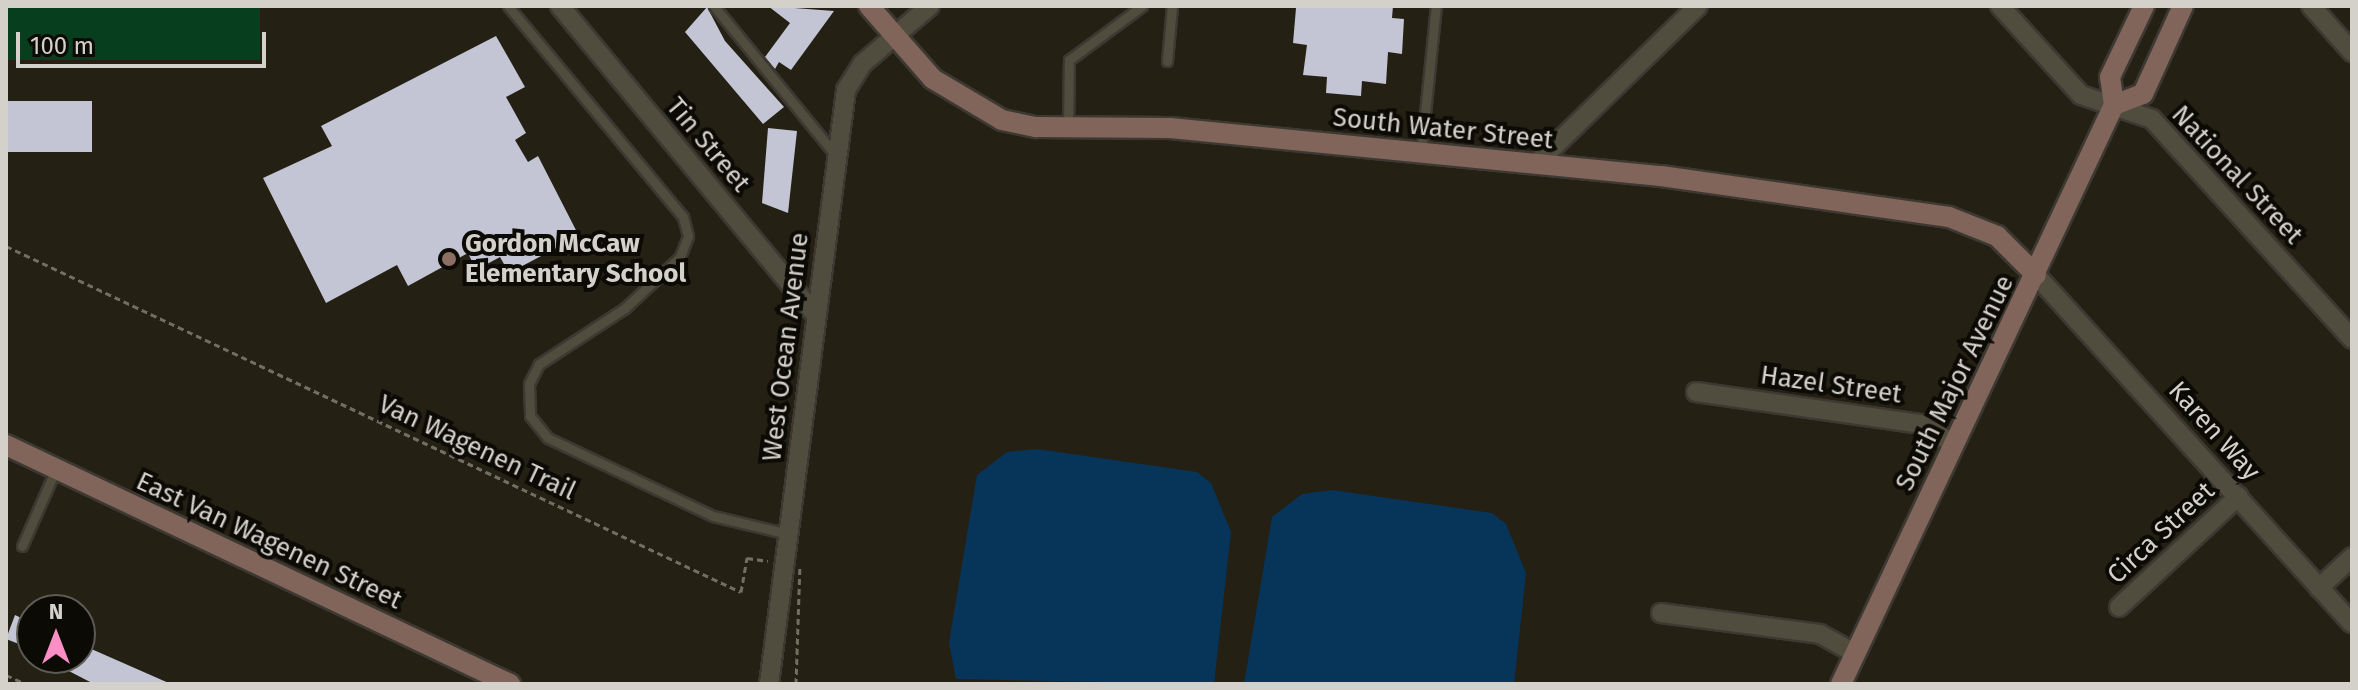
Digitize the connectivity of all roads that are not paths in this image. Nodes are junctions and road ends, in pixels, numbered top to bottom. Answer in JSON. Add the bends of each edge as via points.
{"nodes":[{"id":1,"x":508,"y":6,"type":"edge"},
{"id":2,"x":560,"y":6,"type":"edge"},
{"id":3,"x":714,"y":6,"type":"edge"},
{"id":4,"x":869,"y":6,"type":"edge"},
{"id":5,"x":930,"y":6,"type":"edge"},
{"id":6,"x":1142,"y":6,"type":"edge"},
{"id":7,"x":1172,"y":6,"type":"edge"},
{"id":8,"x":1436,"y":6,"type":"edge"},
{"id":9,"x":1698,"y":6,"type":"edge"},
{"id":10,"x":2000,"y":6,"type":"edge"},
{"id":11,"x":2144,"y":6,"type":"edge"},
{"id":12,"x":2183,"y":6,"type":"edge"},
{"id":13,"x":2311,"y":6,"type":"edge"},
{"id":14,"x":895,"y":36,"type":"junction"},
{"id":15,"x":2352,"y":52,"type":"edge"},
{"id":16,"x":1167,"y":61,"type":"dead end"},
{"id":17,"x":2114,"y":105,"type":"junction"},
{"id":18,"x":1068,"y":128,"type":"junction"},
{"id":19,"x":1421,"y":153,"type":"junction"},
{"id":20,"x":837,"y":157,"type":"junction"},
{"id":21,"x":1536,"y":164,"type":"junction"},
{"id":22,"x":2036,"y":275,"type":"junction"},
{"id":23,"x":816,"y":316,"type":"junction"},
{"id":24,"x":2352,"y":339,"type":"edge"},
{"id":25,"x":1696,"y":392,"type":"dead end"},
{"id":26,"x":1954,"y":444,"type":"junction"},
{"id":27,"x":6,"y":445,"type":"edge"},
{"id":28,"x":56,"y":469,"type":"junction"},
{"id":29,"x":2239,"y":496,"type":"junction"},
{"id":30,"x":788,"y":534,"type":"junction"},
{"id":31,"x":22,"y":546,"type":"dead end"},
{"id":32,"x":2352,"y":557,"type":"edge"},
{"id":33,"x":2319,"y":588,"type":"junction"},
{"id":34,"x":2119,"y":607,"type":"dead end"},
{"id":35,"x":1661,"y":613,"type":"dead end"},
{"id":36,"x":2352,"y":623,"type":"edge"},
{"id":37,"x":1856,"y":654,"type":"junction"},
{"id":38,"x":510,"y":684,"type":"edge"},
{"id":39,"x":769,"y":684,"type":"edge"},
{"id":40,"x":1841,"y":684,"type":"edge"}],
"edges":[{"from":1,"to":30,"type":"lane","via":[[683,217],[688,236],[680,257],[625,308],[539,364],[529,384],[530,416],[548,438],[713,516]]},
{"from":2,"to":23,"type":"street","name":"Tin Street"},
{"from":3,"to":20,"type":"lane"},
{"from":4,"to":14,"type":"main road","name":"South Water Street"},
{"from":5,"to":14,"type":"street","name":"West Ocean Avenue"},
{"from":6,"to":18,"type":"lane","via":[[1069,60]]},
{"from":7,"to":16,"type":"lane"},
{"from":8,"to":19,"type":"lane"},
{"from":9,"to":21,"type":"street"},
{"from":10,"to":17,"type":"street","name":"National Street","via":[[2081,95]]},
{"from":11,"to":17,"type":"main road","name":"South Major Avenue","via":[[2110,77]]},
{"from":12,"to":17,"type":"main road","via":[[2143,94]]},
{"from":13,"to":15,"type":"street"},
{"from":14,"to":18,"type":"main road","name":"South Water Street","via":[[933,79],[978,112]]},
{"from":14,"to":20,"type":"street","name":"West Ocean Avenue","via":[[852,75]]},
{"from":17,"to":22,"type":"main road","name":"South Major Avenue"},
{"from":17,"to":24,"type":"street","name":"National Street","via":[[2152,119]]},
{"from":18,"to":19,"type":"main road","name":"South Water Street","via":[[1170,128]]},
{"from":19,"to":21,"type":"main road","name":"South Water Street"},
{"from":20,"to":23,"type":"street","name":"West Ocean Avenue"},
{"from":21,"to":22,"type":"main road","name":"South Water Street","via":[[1949,217],[1997,236]]},
{"from":22,"to":26,"type":"main road","name":"South Major Avenue"},
{"from":22,"to":29,"type":"street","name":"Karen Way"},
{"from":23,"to":30,"type":"street","name":"West Ocean Avenue"},
{"from":25,"to":26,"type":"street","name":"Hazel Street","via":[[1920,424]]},
{"from":26,"to":37,"type":"main road","name":"South Major Avenue"},
{"from":27,"to":28,"type":"main road","name":"East Van Wagenen Street"},
{"from":28,"to":31,"type":"lane"},
{"from":28,"to":38,"type":"main road","name":"East Van Wagenen Street"},
{"from":29,"to":33,"type":"street","name":"Karen Way"},
{"from":29,"to":34,"type":"street","name":"Circa Street"},
{"from":30,"to":39,"type":"street","name":"West Ocean Avenue"},
{"from":32,"to":33,"type":"street"},
{"from":33,"to":36,"type":"street","name":"Karen Way"},
{"from":35,"to":37,"type":"street","via":[[1820,634]]},
{"from":37,"to":40,"type":"main road","name":"South Major Avenue"}]}
